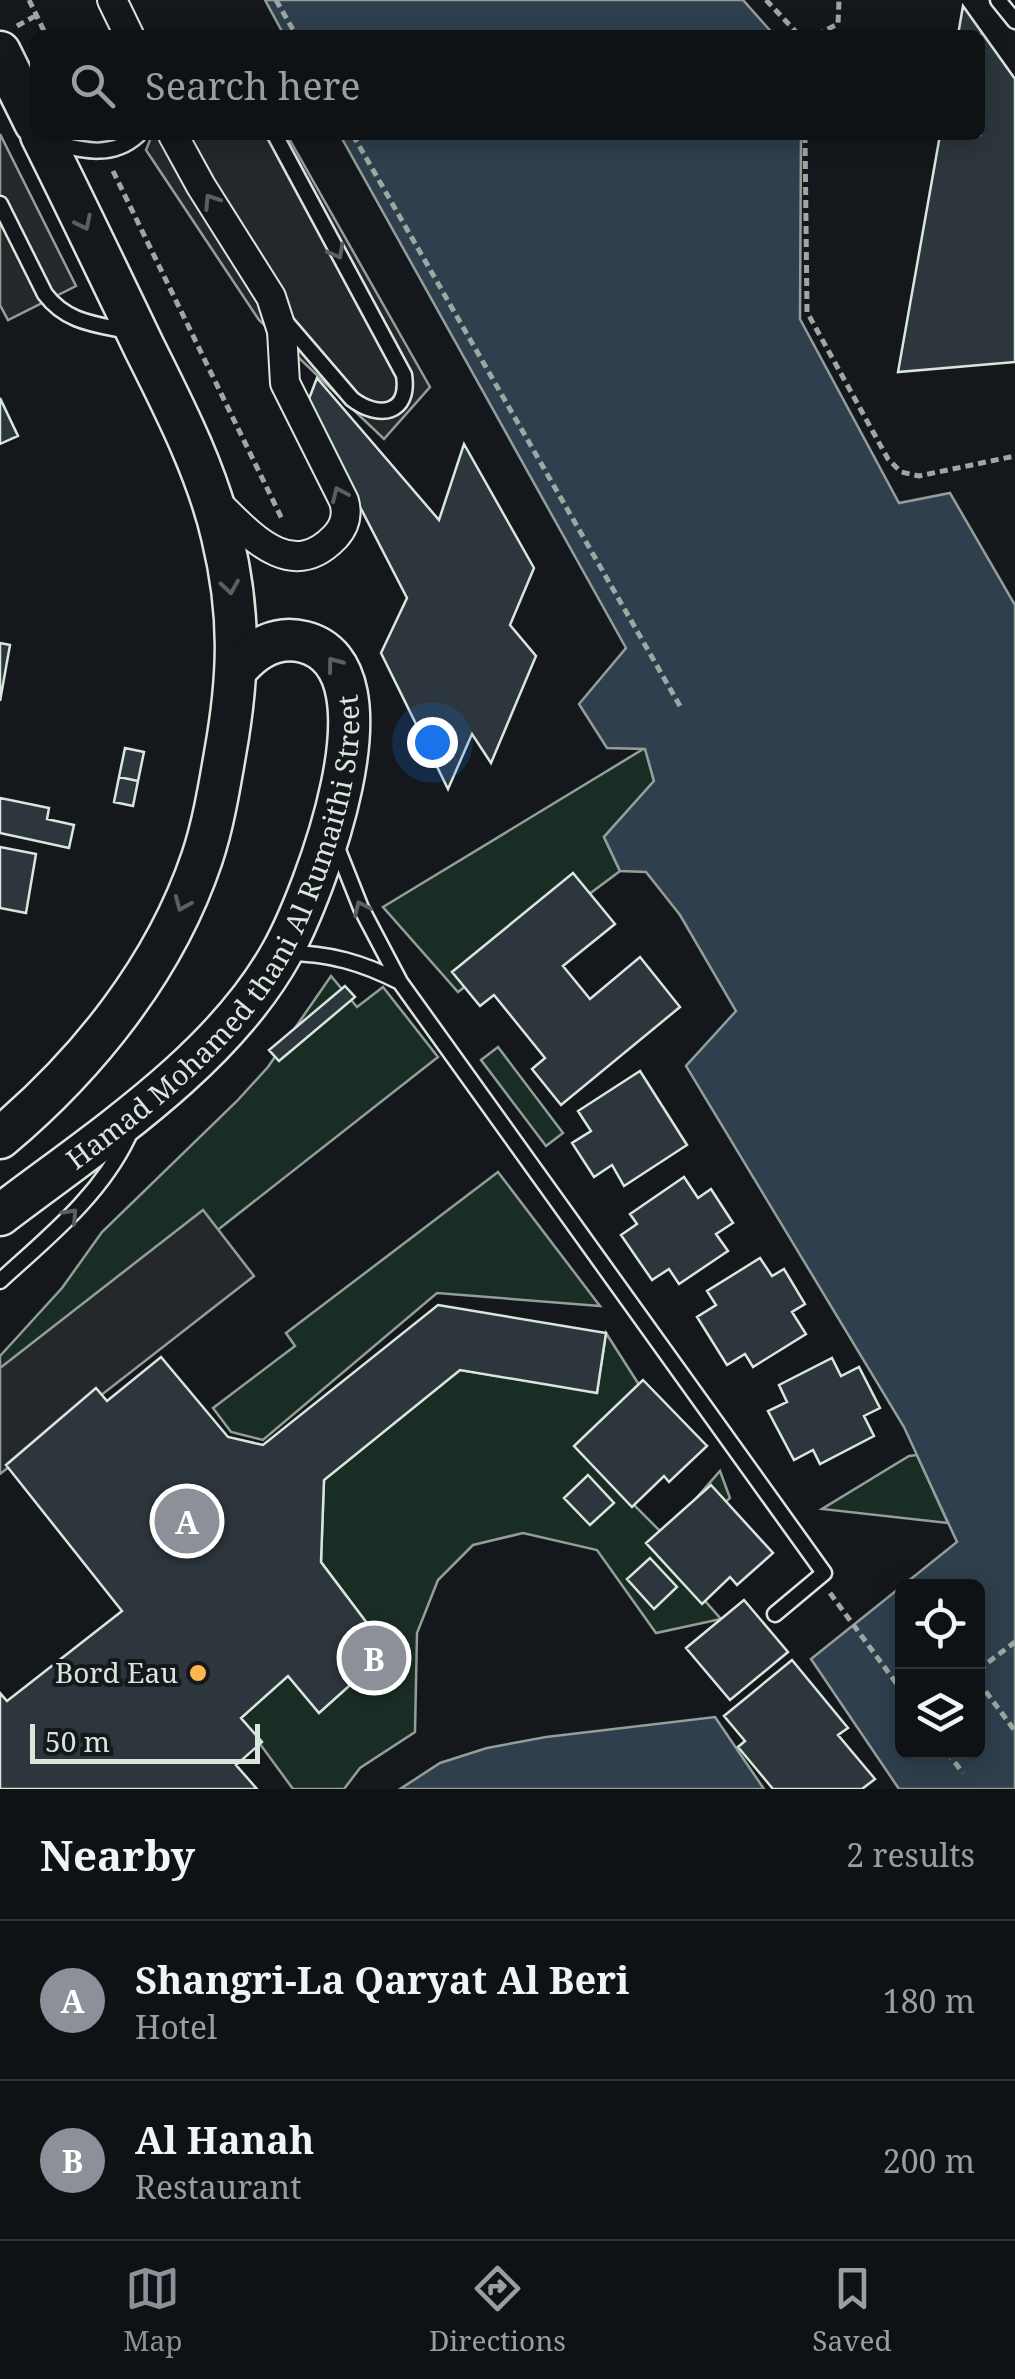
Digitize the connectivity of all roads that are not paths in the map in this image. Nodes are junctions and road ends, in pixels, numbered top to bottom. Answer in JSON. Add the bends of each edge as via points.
{"nodes":[{"id":1,"x":112,"y":0,"type":"edge"},
{"id":2,"x":998,"y":0,"type":"edge"},
{"id":3,"x":1015,"y":21,"type":"edge"},
{"id":4,"x":127,"y":30,"type":"edge"},
{"id":5,"x":0,"y":52,"type":"edge"},
{"id":6,"x":30,"y":112,"type":"edge"},
{"id":7,"x":44,"y":140,"type":"edge"},
{"id":8,"x":57,"y":140,"type":"edge"},
{"id":9,"x":130,"y":140,"type":"edge"},
{"id":10,"x":176,"y":140,"type":"edge"},
{"id":11,"x":278,"y":140,"type":"edge"},
{"id":12,"x":0,"y":204,"type":"edge"},
{"id":13,"x":279,"y":314,"type":"junction"},
{"id":14,"x":138,"y":333,"type":"junction"},
{"id":15,"x":208,"y":494,"type":"junction"},
{"id":16,"x":238,"y":668,"type":"junction"},
{"id":17,"x":331,"y":830,"type":"junction"},
{"id":18,"x":282,"y":953,"type":"junction"},
{"id":19,"x":400,"y":982,"type":"junction"},
{"id":20,"x":143,"y":1105,"type":"junction"},
{"id":21,"x":0,"y":1138,"type":"edge"},
{"id":22,"x":0,"y":1215,"type":"edge"},
{"id":23,"x":0,"y":1282,"type":"edge"},
{"id":24,"x":774,"y":1614,"type":"dead end"}],
"edges":[{"from":1,"to":4,"type":"street"},
{"from":2,"to":3,"type":"lane"},
{"from":5,"to":6,"type":"main road","name":"Hamad Mohamed thani Al Rumaithi Street"},
{"from":7,"to":14,"type":"main road","name":"Hamad Mohamed thani Al Rumaithi Street","one_way":true},
{"from":8,"to":9,"type":"lane","via":[[103,151]]},
{"from":13,"to":10,"type":"street","one_way":true},
{"from":11,"to":13,"type":"lane","one_way":true,"via":[[404,375],[401,402],[390,410],[364,408]]},
{"from":12,"to":14,"type":"lane","via":[[54,307],[83,322]]},
{"from":15,"to":13,"type":"street","one_way":true,"via":[[274,552],[299,555],[331,541],[344,524],[346,509],[286,383]]},
{"from":14,"to":15,"type":"main road","name":"Hamad Mohamed thani Al Rumaithi Street"},
{"from":15,"to":16,"type":"main road","name":"Hamad Mohamed thani Al Rumaithi Street","one_way":true,"via":[[222,535]]},
{"from":17,"to":16,"type":"main road","name":"Hamad Mohamed thani Al Rumaithi Street","one_way":true,"via":[[349,730],[348,685],[337,663],[323,650],[286,640],[251,653]]},
{"from":16,"to":21,"type":"main road","name":"Hamad Mohamed thani Al Rumaithi Street","one_way":true,"via":[[219,792],[175,921],[144,979],[87,1054]]},
{"from":17,"to":18,"type":"main road","name":"Hamad Mohamed thani Al Rumaithi Street"},
{"from":19,"to":17,"type":"lane","one_way":true},
{"from":18,"to":19,"type":"lane","via":[[331,956]]},
{"from":18,"to":20,"type":"main road","name":"Hamad Mohamed thani Al Rumaithi Street","via":[[247,1004]]},
{"from":19,"to":24,"type":"lane","via":[[824,1572]]},
{"from":20,"to":22,"type":"main road","name":"Hamad Mohamed thani Al Rumaithi Street"},
{"from":23,"to":20,"type":"lane","one_way":true,"via":[[100,1182]]}]}
